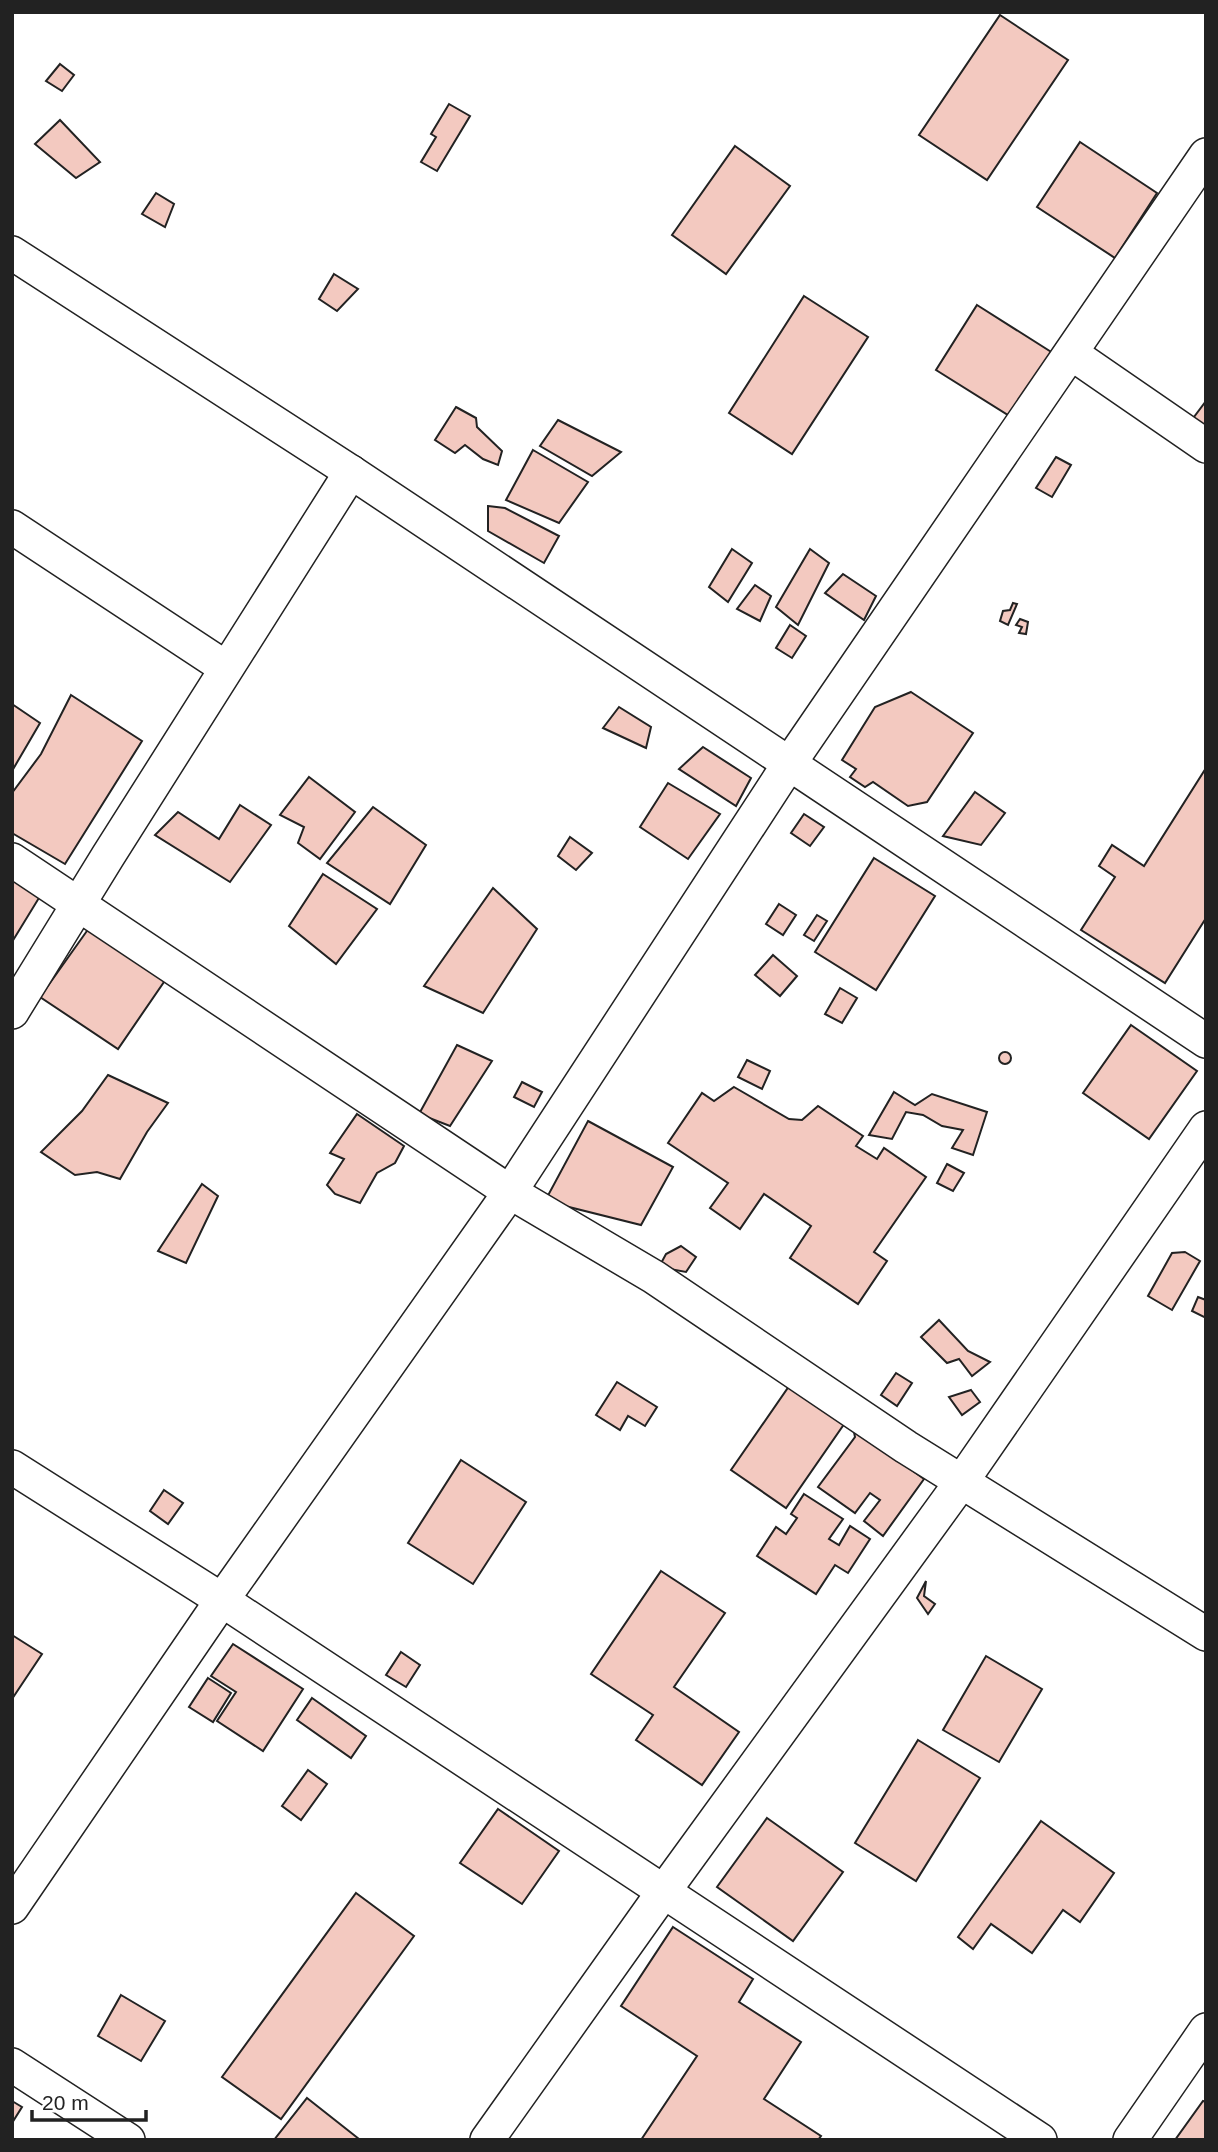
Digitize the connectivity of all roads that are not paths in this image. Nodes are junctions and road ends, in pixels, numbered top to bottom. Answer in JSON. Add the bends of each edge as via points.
{"nodes":[{"id":1,"x":1206,"y":155,"type":"edge"},
{"id":2,"x":12,"y":253,"type":"edge"},
{"id":3,"x":1072,"y":353,"type":"junction"},
{"id":4,"x":1206,"y":446,"type":"edge"},
{"id":5,"x":351,"y":472,"type":"junction"},
{"id":6,"x":12,"y":527,"type":"edge"},
{"id":7,"x":226,"y":668,"type":"junction"},
{"id":8,"x":789,"y":764,"type":"junction"},
{"id":9,"x":12,"y":860,"type":"edge"},
{"id":10,"x":77,"y":905,"type":"junction"},
{"id":11,"x":12,"y":1012,"type":"edge"},
{"id":12,"x":1206,"y":1041,"type":"edge"},
{"id":13,"x":1206,"y":1128,"type":"edge"},
{"id":14,"x":510,"y":1192,"type":"junction"},
{"id":15,"x":12,"y":1467,"type":"edge"},
{"id":16,"x":962,"y":1481,"type":"junction"},
{"id":17,"x":222,"y":1600,"type":"junction"},
{"id":18,"x":1206,"y":1634,"type":"edge"},
{"id":19,"x":664,"y":1891,"type":"junction"},
{"id":20,"x":12,"y":1907,"type":"edge"},
{"id":21,"x":1206,"y":2030,"type":"edge"},
{"id":22,"x":12,"y":2065,"type":"edge"},
{"id":23,"x":128,"y":2140,"type":"edge"},
{"id":24,"x":487,"y":2140,"type":"edge"},
{"id":25,"x":1040,"y":2140,"type":"edge"},
{"id":26,"x":1130,"y":2140,"type":"edge"}],
"edges":[{"from":1,"to":3,"type":"street"},
{"from":2,"to":5,"type":"street"},
{"from":3,"to":4,"type":"street"},
{"from":3,"to":8,"type":"street"},
{"from":5,"to":7,"type":"street"},
{"from":5,"to":8,"type":"street"},
{"from":6,"to":7,"type":"street"},
{"from":7,"to":10,"type":"street"},
{"from":8,"to":12,"type":"street"},
{"from":8,"to":14,"type":"street"},
{"from":9,"to":10,"type":"street"},
{"from":10,"to":11,"type":"street"},
{"from":10,"to":14,"type":"street"},
{"from":13,"to":16,"type":"street"},
{"from":14,"to":16,"type":"street","via":[[654,1277]]},
{"from":14,"to":17,"type":"street"},
{"from":15,"to":17,"type":"street"},
{"from":16,"to":18,"type":"street"},
{"from":16,"to":19,"type":"street"},
{"from":17,"to":19,"type":"street"},
{"from":17,"to":20,"type":"street"},
{"from":19,"to":24,"type":"street"},
{"from":19,"to":25,"type":"street"},
{"from":21,"to":26,"type":"street"},
{"from":22,"to":23,"type":"street"}]}
